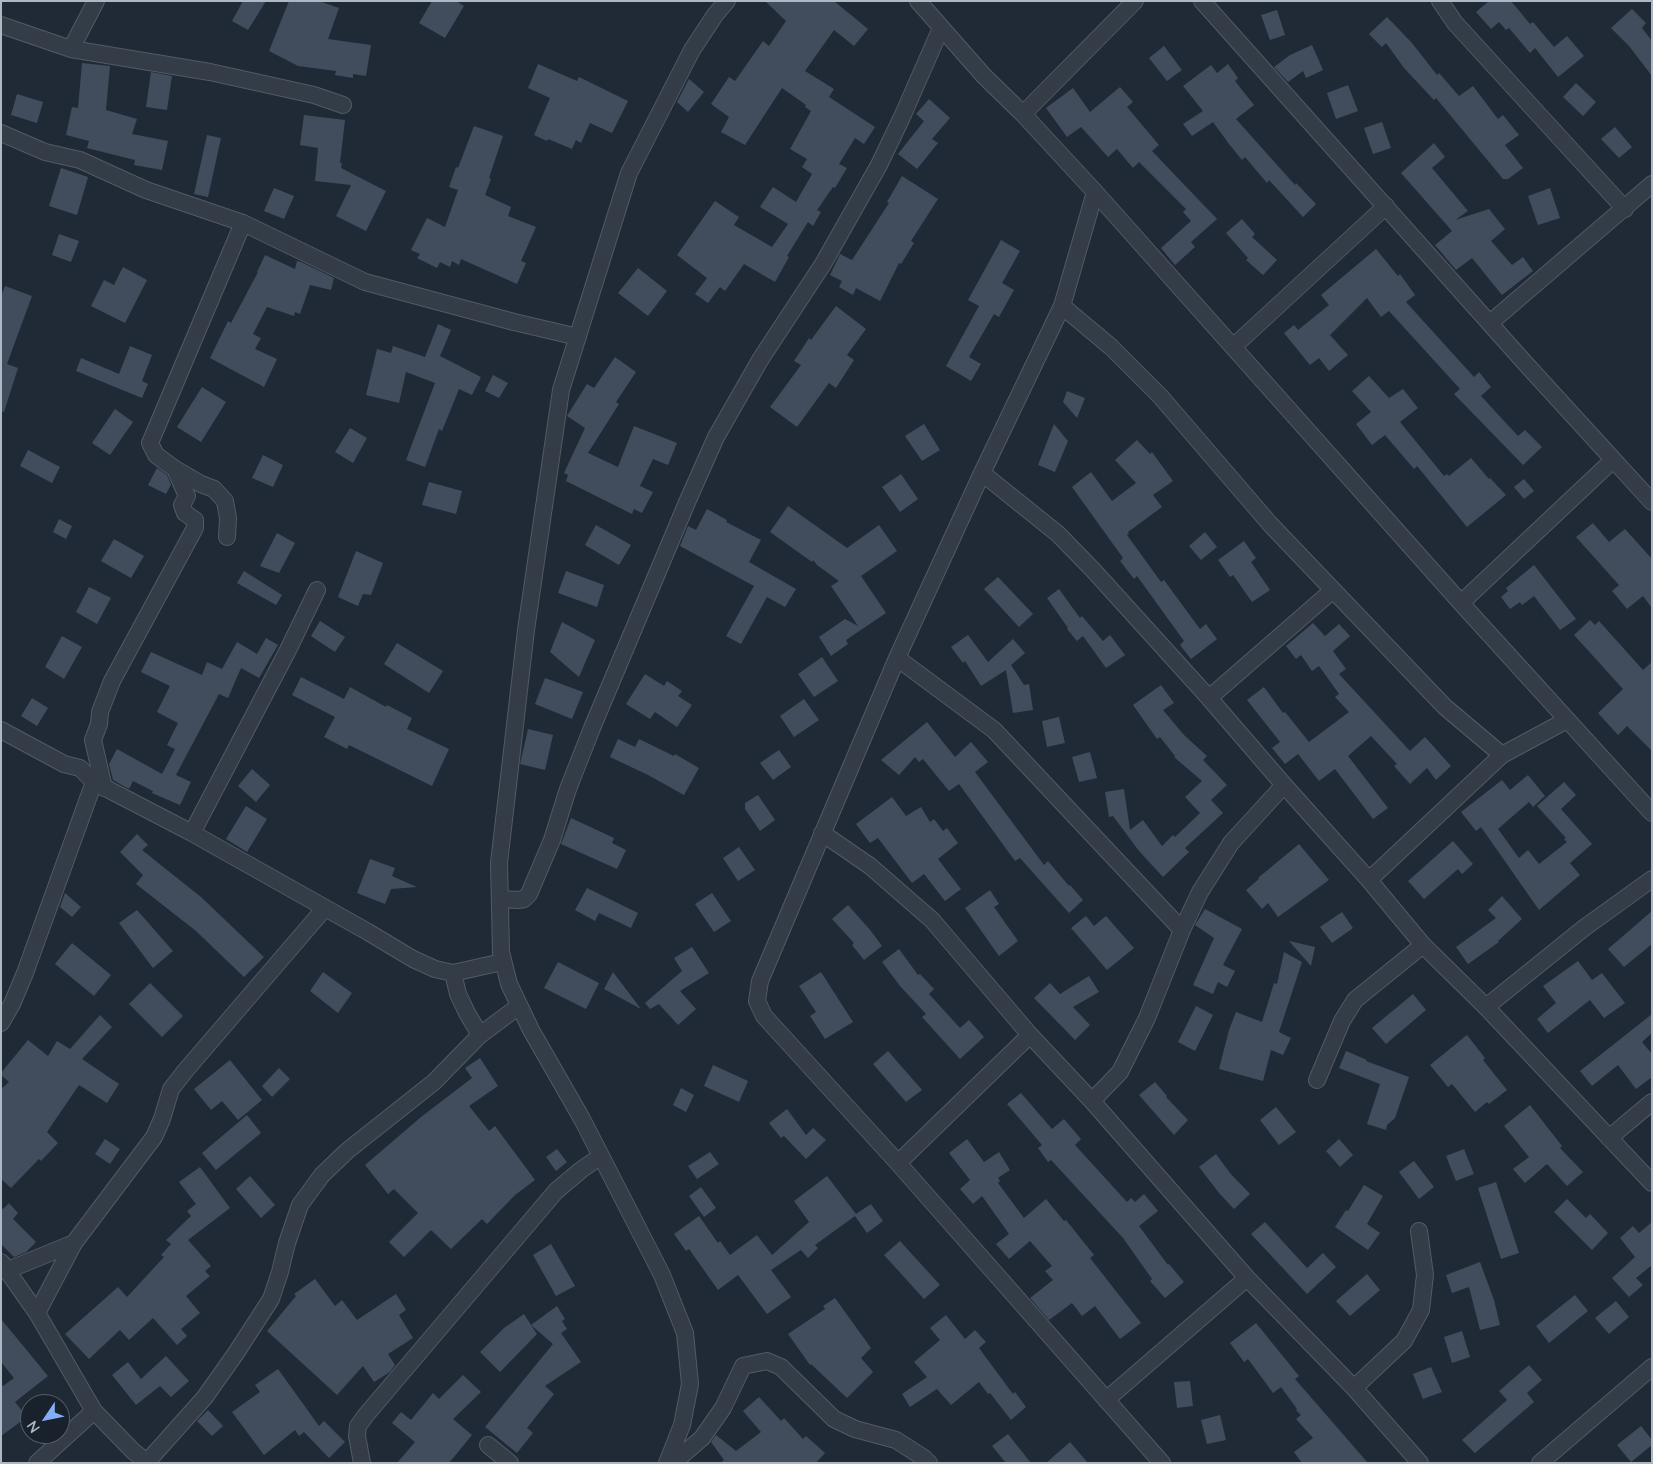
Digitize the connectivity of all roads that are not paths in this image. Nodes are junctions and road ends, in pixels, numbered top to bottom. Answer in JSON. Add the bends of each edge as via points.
{"nodes":[{"id":1,"x":96,"y":1,"type":"edge"},
{"id":2,"x":727,"y":1,"type":"edge"},
{"id":3,"x":918,"y":1,"type":"edge"},
{"id":4,"x":1135,"y":1,"type":"edge"},
{"id":5,"x":1202,"y":1,"type":"edge"},
{"id":6,"x":1440,"y":1,"type":"edge"},
{"id":7,"x":1,"y":25,"type":"edge"},
{"id":8,"x":941,"y":28,"type":"junction"},
{"id":9,"x":71,"y":49,"type":"junction"},
{"id":10,"x":343,"y":105,"type":"dead end"},
{"id":11,"x":1023,"y":114,"type":"junction"},
{"id":12,"x":1,"y":133,"type":"edge"},
{"id":13,"x":1652,"y":184,"type":"edge"},
{"id":14,"x":1095,"y":192,"type":"junction"},
{"id":15,"x":1386,"y":206,"type":"junction"},
{"id":16,"x":1625,"y":209,"type":"junction"},
{"id":17,"x":243,"y":223,"type":"junction"},
{"id":18,"x":1062,"y":306,"type":"junction"},
{"id":19,"x":1490,"y":323,"type":"junction"},
{"id":20,"x":578,"y":337,"type":"junction"},
{"id":21,"x":1233,"y":347,"type":"junction"},
{"id":22,"x":1613,"y":460,"type":"junction"},
{"id":23,"x":175,"y":469,"type":"junction"},
{"id":24,"x":982,"y":473,"type":"junction"},
{"id":25,"x":1652,"y":502,"type":"edge"},
{"id":26,"x":227,"y":537,"type":"dead end"},
{"id":27,"x":317,"y":590,"type":"dead end"},
{"id":28,"x":1333,"y":590,"type":"junction"},
{"id":29,"x":1461,"y":603,"type":"junction"},
{"id":30,"x":897,"y":658,"type":"junction"},
{"id":31,"x":1209,"y":698,"type":"junction"},
{"id":32,"x":1567,"y":720,"type":"junction"},
{"id":33,"x":1,"y":730,"type":"edge"},
{"id":34,"x":1502,"y":755,"type":"junction"},
{"id":35,"x":99,"y":785,"type":"junction"},
{"id":36,"x":1284,"y":785,"type":"junction"},
{"id":37,"x":1652,"y":813,"type":"edge"},
{"id":38,"x":192,"y":833,"type":"junction"},
{"id":39,"x":822,"y":833,"type":"junction"},
{"id":40,"x":1652,"y":879,"type":"edge"},
{"id":41,"x":1369,"y":880,"type":"junction"},
{"id":42,"x":500,"y":899,"type":"junction"},
{"id":43,"x":325,"y":908,"type":"junction"},
{"id":44,"x":1182,"y":930,"type":"junction"},
{"id":45,"x":1422,"y":945,"type":"junction"},
{"id":46,"x":502,"y":962,"type":"junction"},
{"id":47,"x":453,"y":973,"type":"junction"},
{"id":48,"x":519,"y":1006,"type":"junction"},
{"id":49,"x":1486,"y":1007,"type":"junction"},
{"id":50,"x":1,"y":1023,"type":"edge"},
{"id":51,"x":480,"y":1034,"type":"junction"},
{"id":52,"x":1030,"y":1035,"type":"junction"},
{"id":53,"x":1317,"y":1080,"type":"dead end"},
{"id":54,"x":1092,"y":1101,"type":"junction"},
{"id":55,"x":1652,"y":1102,"type":"edge"},
{"id":56,"x":1609,"y":1138,"type":"junction"},
{"id":57,"x":601,"y":1156,"type":"junction"},
{"id":58,"x":898,"y":1163,"type":"junction"},
{"id":59,"x":1652,"y":1183,"type":"edge"},
{"id":60,"x":1419,"y":1231,"type":"dead end"},
{"id":61,"x":74,"y":1243,"type":"junction"},
{"id":62,"x":3,"y":1268,"type":"edge"},
{"id":63,"x":1247,"y":1278,"type":"junction"},
{"id":64,"x":37,"y":1313,"type":"junction"},
{"id":65,"x":1651,"y":1370,"type":"edge"},
{"id":66,"x":1354,"y":1388,"type":"junction"},
{"id":67,"x":1106,"y":1400,"type":"junction"},
{"id":68,"x":94,"y":1411,"type":"junction"},
{"id":69,"x":488,"y":1445,"type":"dead end"},
{"id":70,"x":148,"y":1462,"type":"edge"},
{"id":71,"x":37,"y":1463,"type":"edge"},
{"id":72,"x":362,"y":1463,"type":"edge"},
{"id":73,"x":510,"y":1463,"type":"edge"},
{"id":74,"x":667,"y":1463,"type":"edge"},
{"id":75,"x":673,"y":1463,"type":"edge"},
{"id":76,"x":929,"y":1463,"type":"edge"},
{"id":77,"x":1162,"y":1463,"type":"edge"},
{"id":78,"x":1420,"y":1463,"type":"edge"},
{"id":79,"x":1540,"y":1463,"type":"edge"}],
"edges":[{"from":1,"to":9,"type":"street"},
{"from":2,"to":20,"type":"street","via":[[692,50],[630,174]]},
{"from":3,"to":8,"type":"street"},
{"from":4,"to":11,"type":"street"},
{"from":5,"to":15,"type":"street"},
{"from":6,"to":16,"type":"street","via":[[1456,23]]},
{"from":7,"to":9,"type":"street"},
{"from":8,"to":11,"type":"street"},
{"from":8,"to":42,"type":"street","via":[[879,165],[823,264],[760,360],[716,437],[592,728],[529,894],[524,899]]},
{"from":9,"to":10,"type":"street","via":[[210,72]]},
{"from":11,"to":14,"type":"street"},
{"from":12,"to":17,"type":"street","via":[[44,152],[80,160],[146,190]]},
{"from":13,"to":16,"type":"street"},
{"from":14,"to":18,"type":"street"},
{"from":14,"to":21,"type":"street"},
{"from":15,"to":19,"type":"street"},
{"from":15,"to":21,"type":"street"},
{"from":16,"to":19,"type":"street"},
{"from":17,"to":20,"type":"street","via":[[365,282]]},
{"from":17,"to":23,"type":"street","via":[[150,443],[156,455]]},
{"from":18,"to":24,"type":"street"},
{"from":18,"to":28,"type":"street","via":[[1111,347],[1160,396],[1270,524]]},
{"from":19,"to":22,"type":"street"},
{"from":20,"to":42,"type":"street","via":[[561,390],[526,630],[499,863]]},
{"from":21,"to":29,"type":"street"},
{"from":22,"to":25,"type":"street"},
{"from":22,"to":29,"type":"street"},
{"from":23,"to":26,"type":"street","via":[[214,489],[225,501]]},
{"from":23,"to":35,"type":"street","via":[[187,496],[182,505],[185,513],[195,520],[195,528],[112,681],[100,712],[93,740]]},
{"from":24,"to":30,"type":"street"},
{"from":24,"to":31,"type":"street","via":[[1058,534]]},
{"from":27,"to":38,"type":"street"},
{"from":28,"to":31,"type":"street"},
{"from":28,"to":34,"type":"street","via":[[1445,707]]},
{"from":29,"to":32,"type":"street"},
{"from":30,"to":39,"type":"street"},
{"from":30,"to":44,"type":"street","via":[[994,730]]},
{"from":31,"to":36,"type":"street"},
{"from":32,"to":34,"type":"street"},
{"from":32,"to":37,"type":"street"},
{"from":33,"to":35,"type":"street","via":[[64,764],[80,768]]},
{"from":34,"to":41,"type":"street"},
{"from":35,"to":38,"type":"street"},
{"from":35,"to":50,"type":"street","via":[[25,973]]},
{"from":36,"to":41,"type":"street"},
{"from":36,"to":44,"type":"street","via":[[1231,843],[1200,892]]},
{"from":38,"to":43,"type":"street"},
{"from":39,"to":52,"type":"street","via":[[870,866],[932,920]]},
{"from":39,"to":58,"type":"street","via":[[760,982],[757,1001],[764,1016]]},
{"from":40,"to":49,"type":"street","via":[[1584,928]]},
{"from":41,"to":45,"type":"street"},
{"from":42,"to":46,"type":"street"},
{"from":43,"to":47,"type":"street","via":[[413,959]]},
{"from":43,"to":61,"type":"street","via":[[171,1089],[154,1137]]},
{"from":44,"to":54,"type":"street","via":[[1147,1018],[1120,1072]]},
{"from":45,"to":49,"type":"street"},
{"from":45,"to":53,"type":"street","via":[[1355,1000],[1342,1021]]},
{"from":46,"to":47,"type":"street"},
{"from":46,"to":48,"type":"street"},
{"from":47,"to":51,"type":"street","via":[[466,1013]]},
{"from":48,"to":51,"type":"street"},
{"from":48,"to":57,"type":"street"},
{"from":49,"to":56,"type":"street"},
{"from":51,"to":70,"type":"street","via":[[434,1082],[322,1175],[300,1205],[271,1298],[262,1313],[205,1397]]},
{"from":52,"to":54,"type":"street"},
{"from":52,"to":58,"type":"street"},
{"from":54,"to":63,"type":"street"},
{"from":55,"to":56,"type":"street"},
{"from":56,"to":59,"type":"street"},
{"from":57,"to":72,"type":"street","via":[[556,1191],[366,1415],[358,1426],[357,1436]]},
{"from":57,"to":74,"type":"street","via":[[662,1275],[685,1333],[690,1384],[682,1426]]},
{"from":58,"to":67,"type":"street"},
{"from":60,"to":66,"type":"street","via":[[1425,1275],[1421,1310],[1404,1341]]},
{"from":61,"to":62,"type":"street"},
{"from":61,"to":64,"type":"street"},
{"from":62,"to":64,"type":"street"},
{"from":63,"to":66,"type":"street"},
{"from":63,"to":67,"type":"street"},
{"from":64,"to":68,"type":"street"},
{"from":65,"to":79,"type":"street"},
{"from":66,"to":78,"type":"street"},
{"from":67,"to":77,"type":"street"},
{"from":68,"to":70,"type":"street"},
{"from":68,"to":71,"type":"street"},
{"from":69,"to":73,"type":"street"},
{"from":75,"to":76,"type":"street","via":[[702,1438],[723,1408],[743,1366],[766,1361],[781,1367],[834,1419],[855,1429],[896,1440]]}]}
